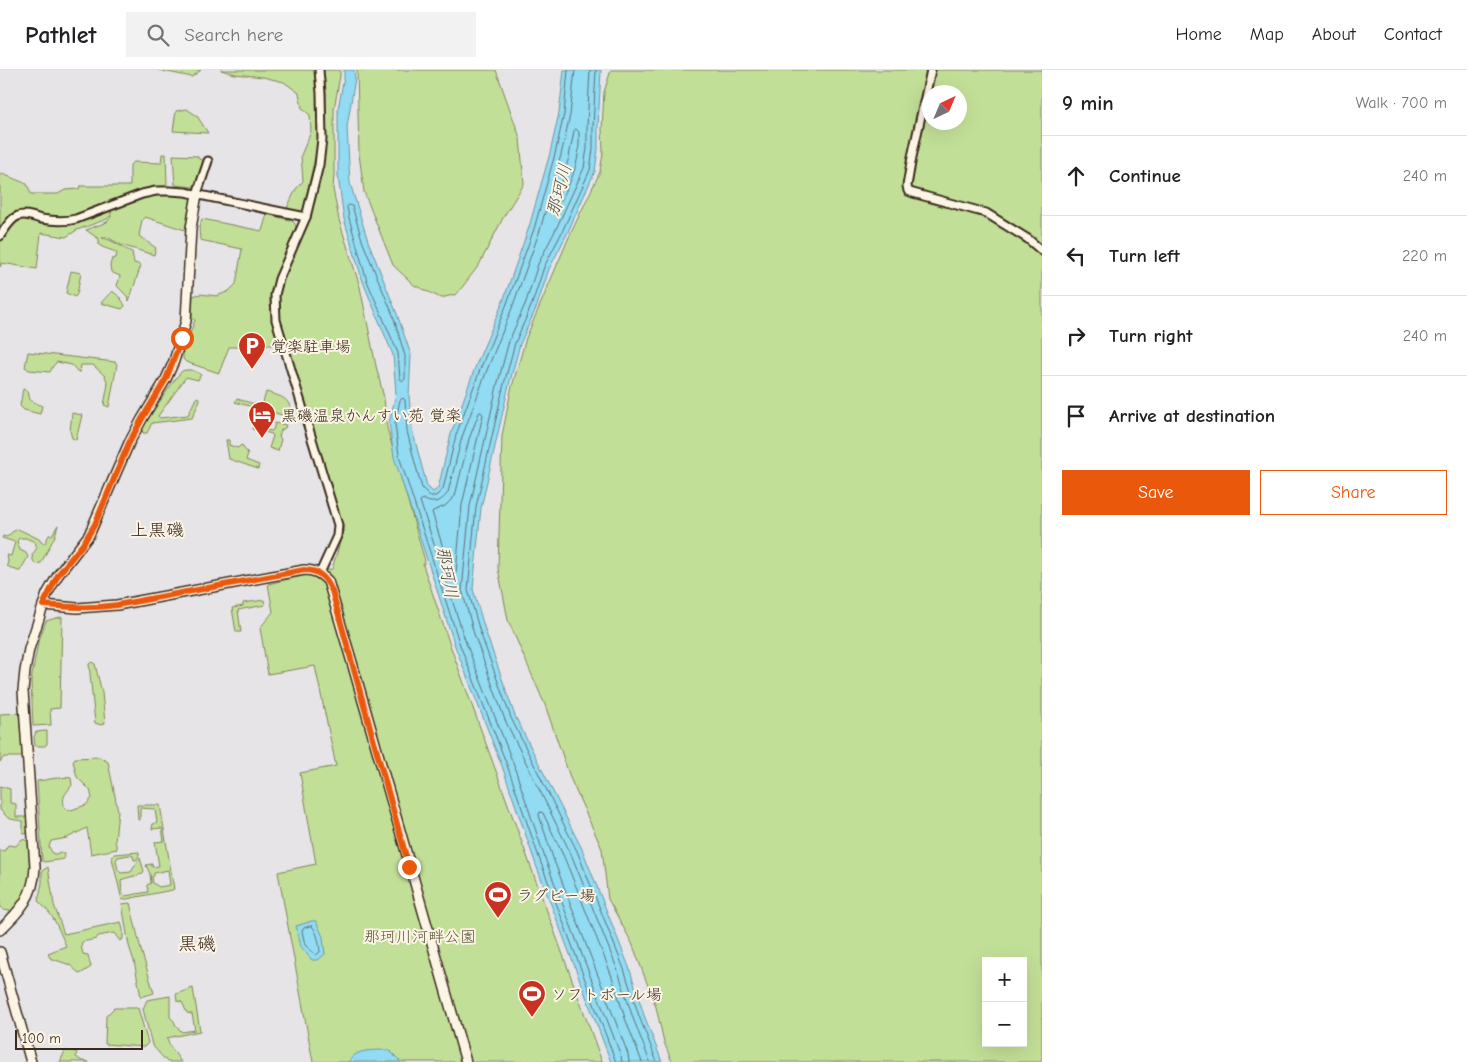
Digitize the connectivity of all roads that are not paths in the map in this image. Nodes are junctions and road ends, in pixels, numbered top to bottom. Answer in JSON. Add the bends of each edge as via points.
{"nodes":[{"id":1,"x":319,"y":70,"type":"edge"},
{"id":2,"x":931,"y":70,"type":"edge"},
{"id":3,"x":208,"y":161,"type":"dead end"},
{"id":4,"x":197,"y":194,"type":"junction"},
{"id":5,"x":306,"y":217,"type":"junction"},
{"id":6,"x":0,"y":236,"type":"edge"},
{"id":7,"x":1042,"y":251,"type":"edge"},
{"id":8,"x":320,"y":573,"type":"junction"},
{"id":9,"x":43,"y":605,"type":"junction"},
{"id":10,"x":0,"y":930,"type":"edge"},
{"id":11,"x":0,"y":952,"type":"edge"},
{"id":12,"x":31,"y":1062,"type":"edge"},
{"id":13,"x":466,"y":1062,"type":"edge"}],
"edges":[{"from":1,"to":5,"type":"street","via":[[322,139]]},
{"from":2,"to":7,"type":"street","via":[[908,191],[986,213]]},
{"from":3,"to":4,"type":"street"},
{"from":4,"to":5,"type":"street"},
{"from":4,"to":6,"type":"street","via":[[156,191],[66,222],[17,216]]},
{"from":4,"to":9,"type":"street","via":[[191,228],[186,321],[174,361],[129,443],[95,524],[58,575]]},
{"from":5,"to":8,"type":"street","via":[[275,295],[276,320],[338,525],[335,541]]},
{"from":8,"to":9,"type":"street","via":[[304,570],[97,608]]},
{"from":8,"to":13,"type":"street","via":[[332,591]]},
{"from":9,"to":10,"type":"street","via":[[29,649],[23,691],[35,878],[28,899]]},
{"from":11,"to":12,"type":"street"}]}
